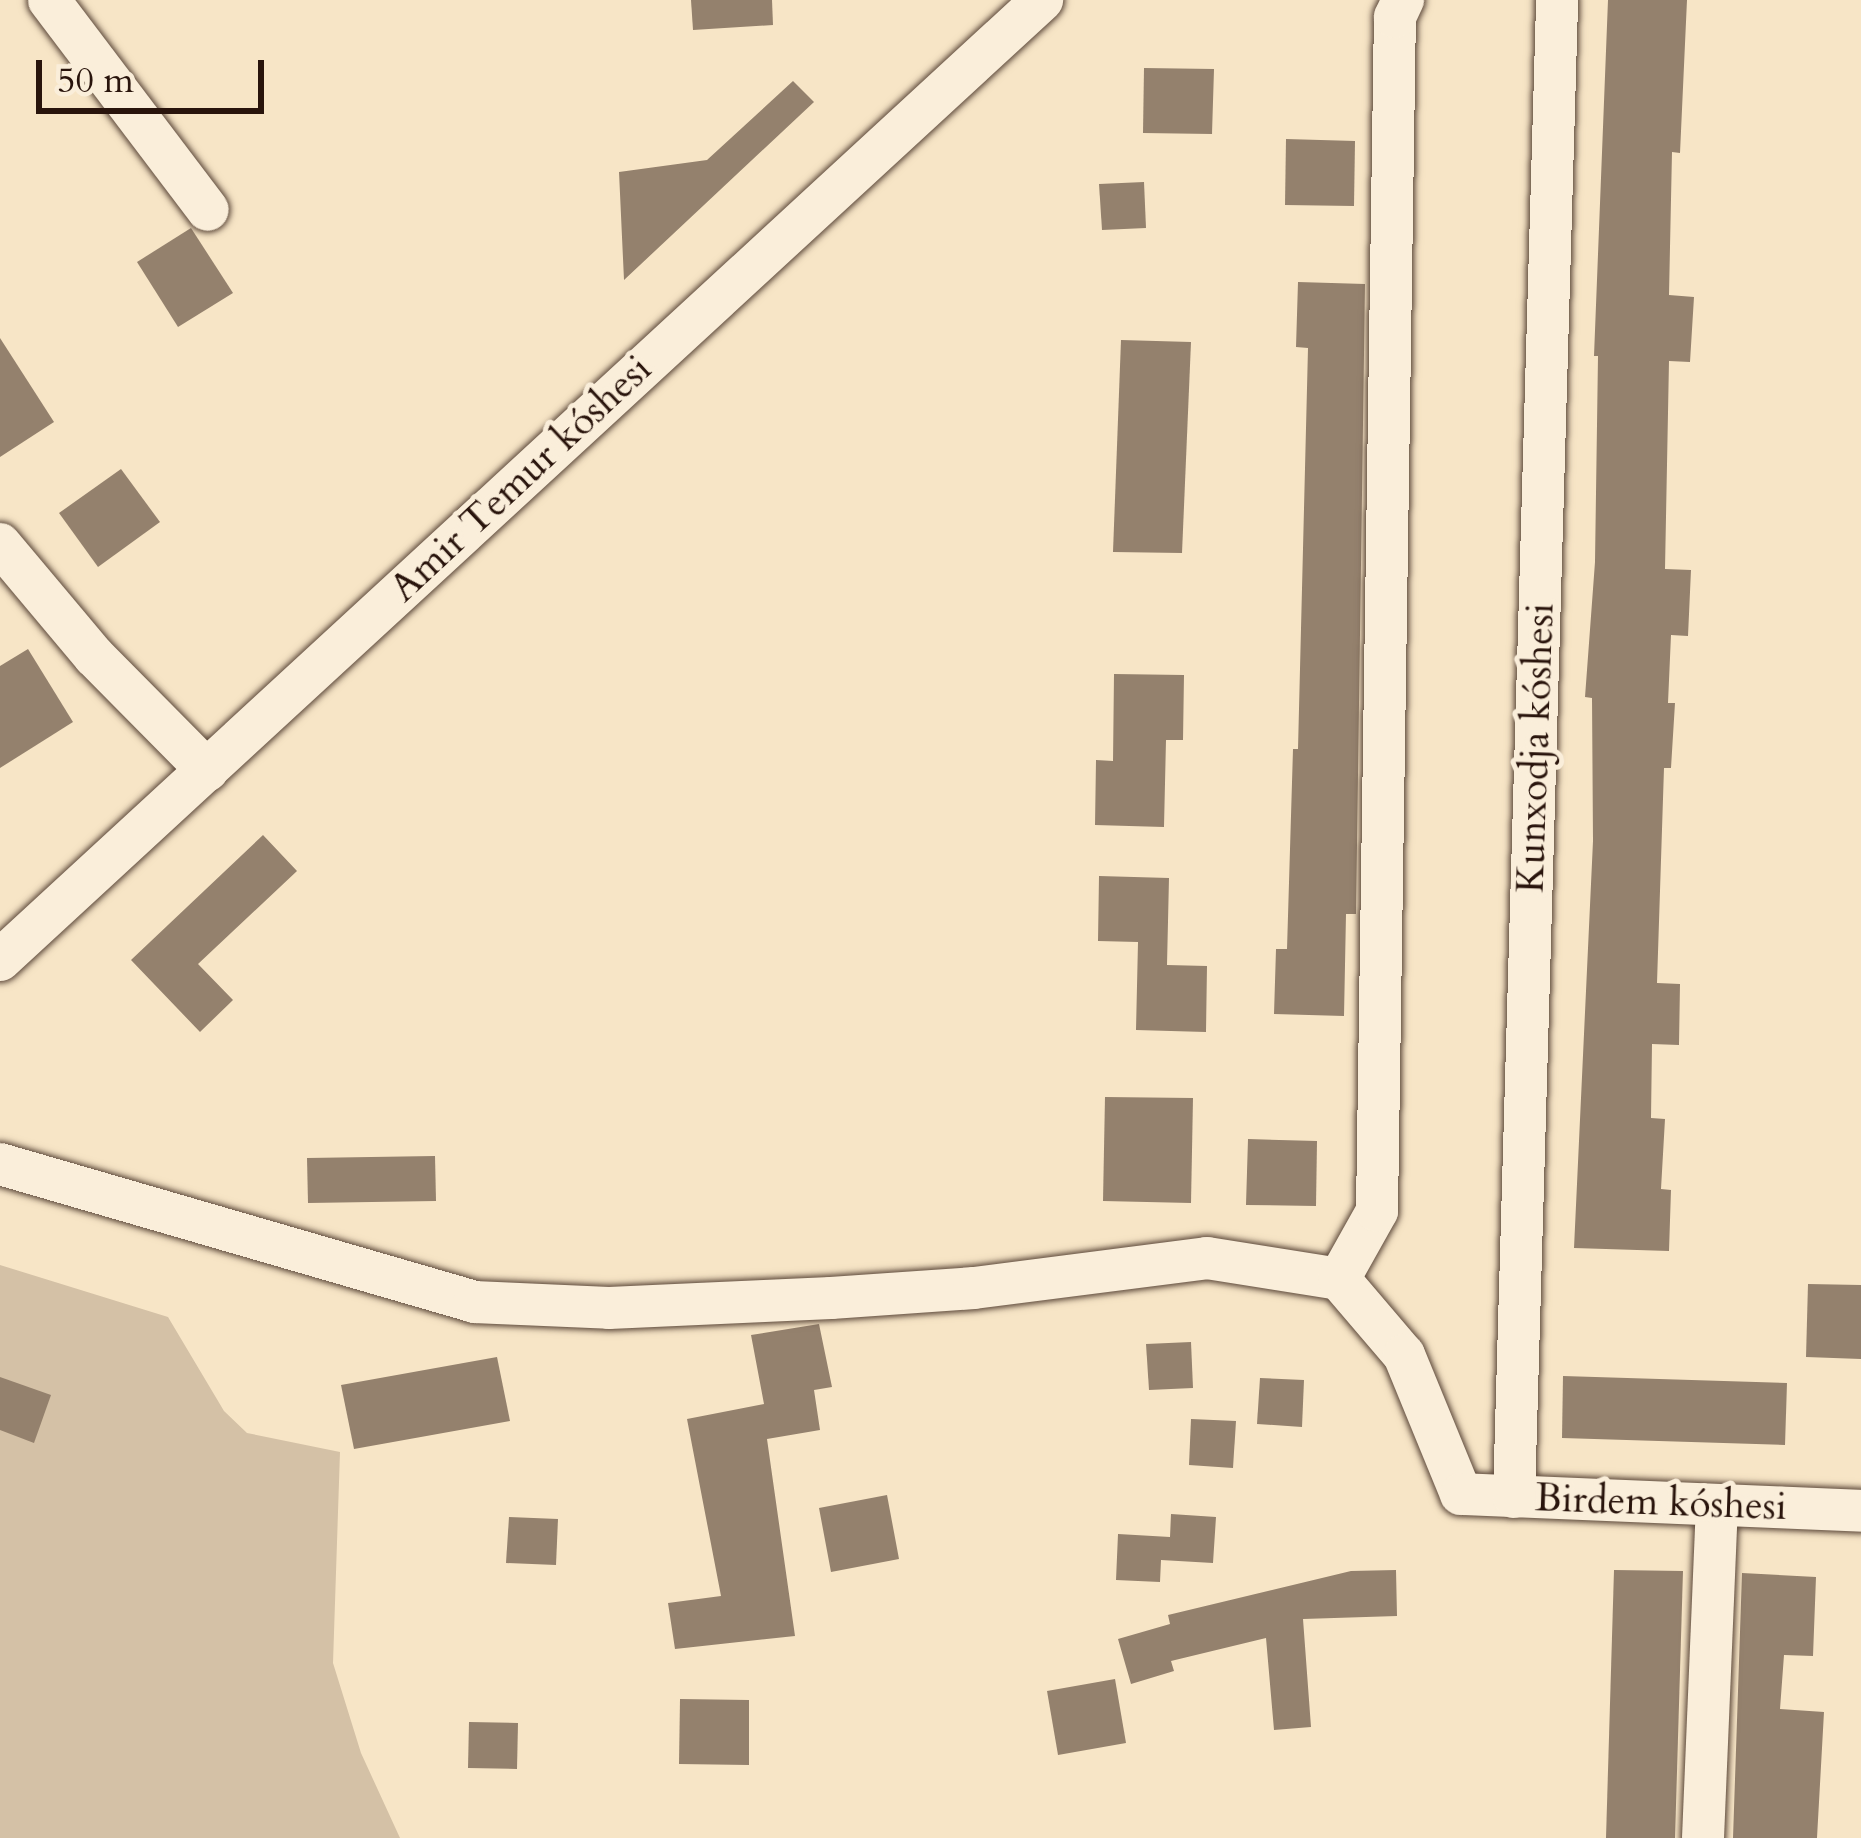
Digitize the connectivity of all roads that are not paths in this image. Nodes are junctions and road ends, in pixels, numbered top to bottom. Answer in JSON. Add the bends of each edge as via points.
{"nodes":[{"id":1,"x":49,"y":0,"type":"edge"},
{"id":2,"x":1042,"y":0,"type":"edge"},
{"id":3,"x":1403,"y":0,"type":"edge"},
{"id":4,"x":1557,"y":0,"type":"edge"},
{"id":5,"x":208,"y":210,"type":"dead end"},
{"id":6,"x":0,"y":544,"type":"edge"},
{"id":7,"x":207,"y":770,"type":"junction"},
{"id":8,"x":0,"y":960,"type":"edge"},
{"id":9,"x":0,"y":1164,"type":"edge"},
{"id":10,"x":1339,"y":1279,"type":"junction"},
{"id":11,"x":1514,"y":1497,"type":"junction"},
{"id":12,"x":1717,"y":1508,"type":"junction"},
{"id":13,"x":1861,"y":1511,"type":"edge"},
{"id":14,"x":1703,"y":1838,"type":"edge"}],
"edges":[{"from":1,"to":5,"type":"street"},
{"from":2,"to":7,"type":"street","name":"Amir Temur kóshesi"},
{"from":3,"to":10,"type":"street","via":[[1395,17],[1377,1210]]},
{"from":4,"to":11,"type":"street","name":"Kunxodja kóshesi"},
{"from":6,"to":7,"type":"street","via":[[94,656]]},
{"from":7,"to":8,"type":"street","name":"Amir Temur kóshesi"},
{"from":9,"to":10,"type":"street","via":[[475,1302],[610,1308],[831,1298],[1207,1258]]},
{"from":10,"to":11,"type":"street","name":"Birdem kóshesi","via":[[1403,1355],[1461,1494]]},
{"from":11,"to":12,"type":"street","name":"Birdem kóshesi"},
{"from":12,"to":13,"type":"street","name":"Birdem kóshesi"},
{"from":12,"to":14,"type":"street"}]}
